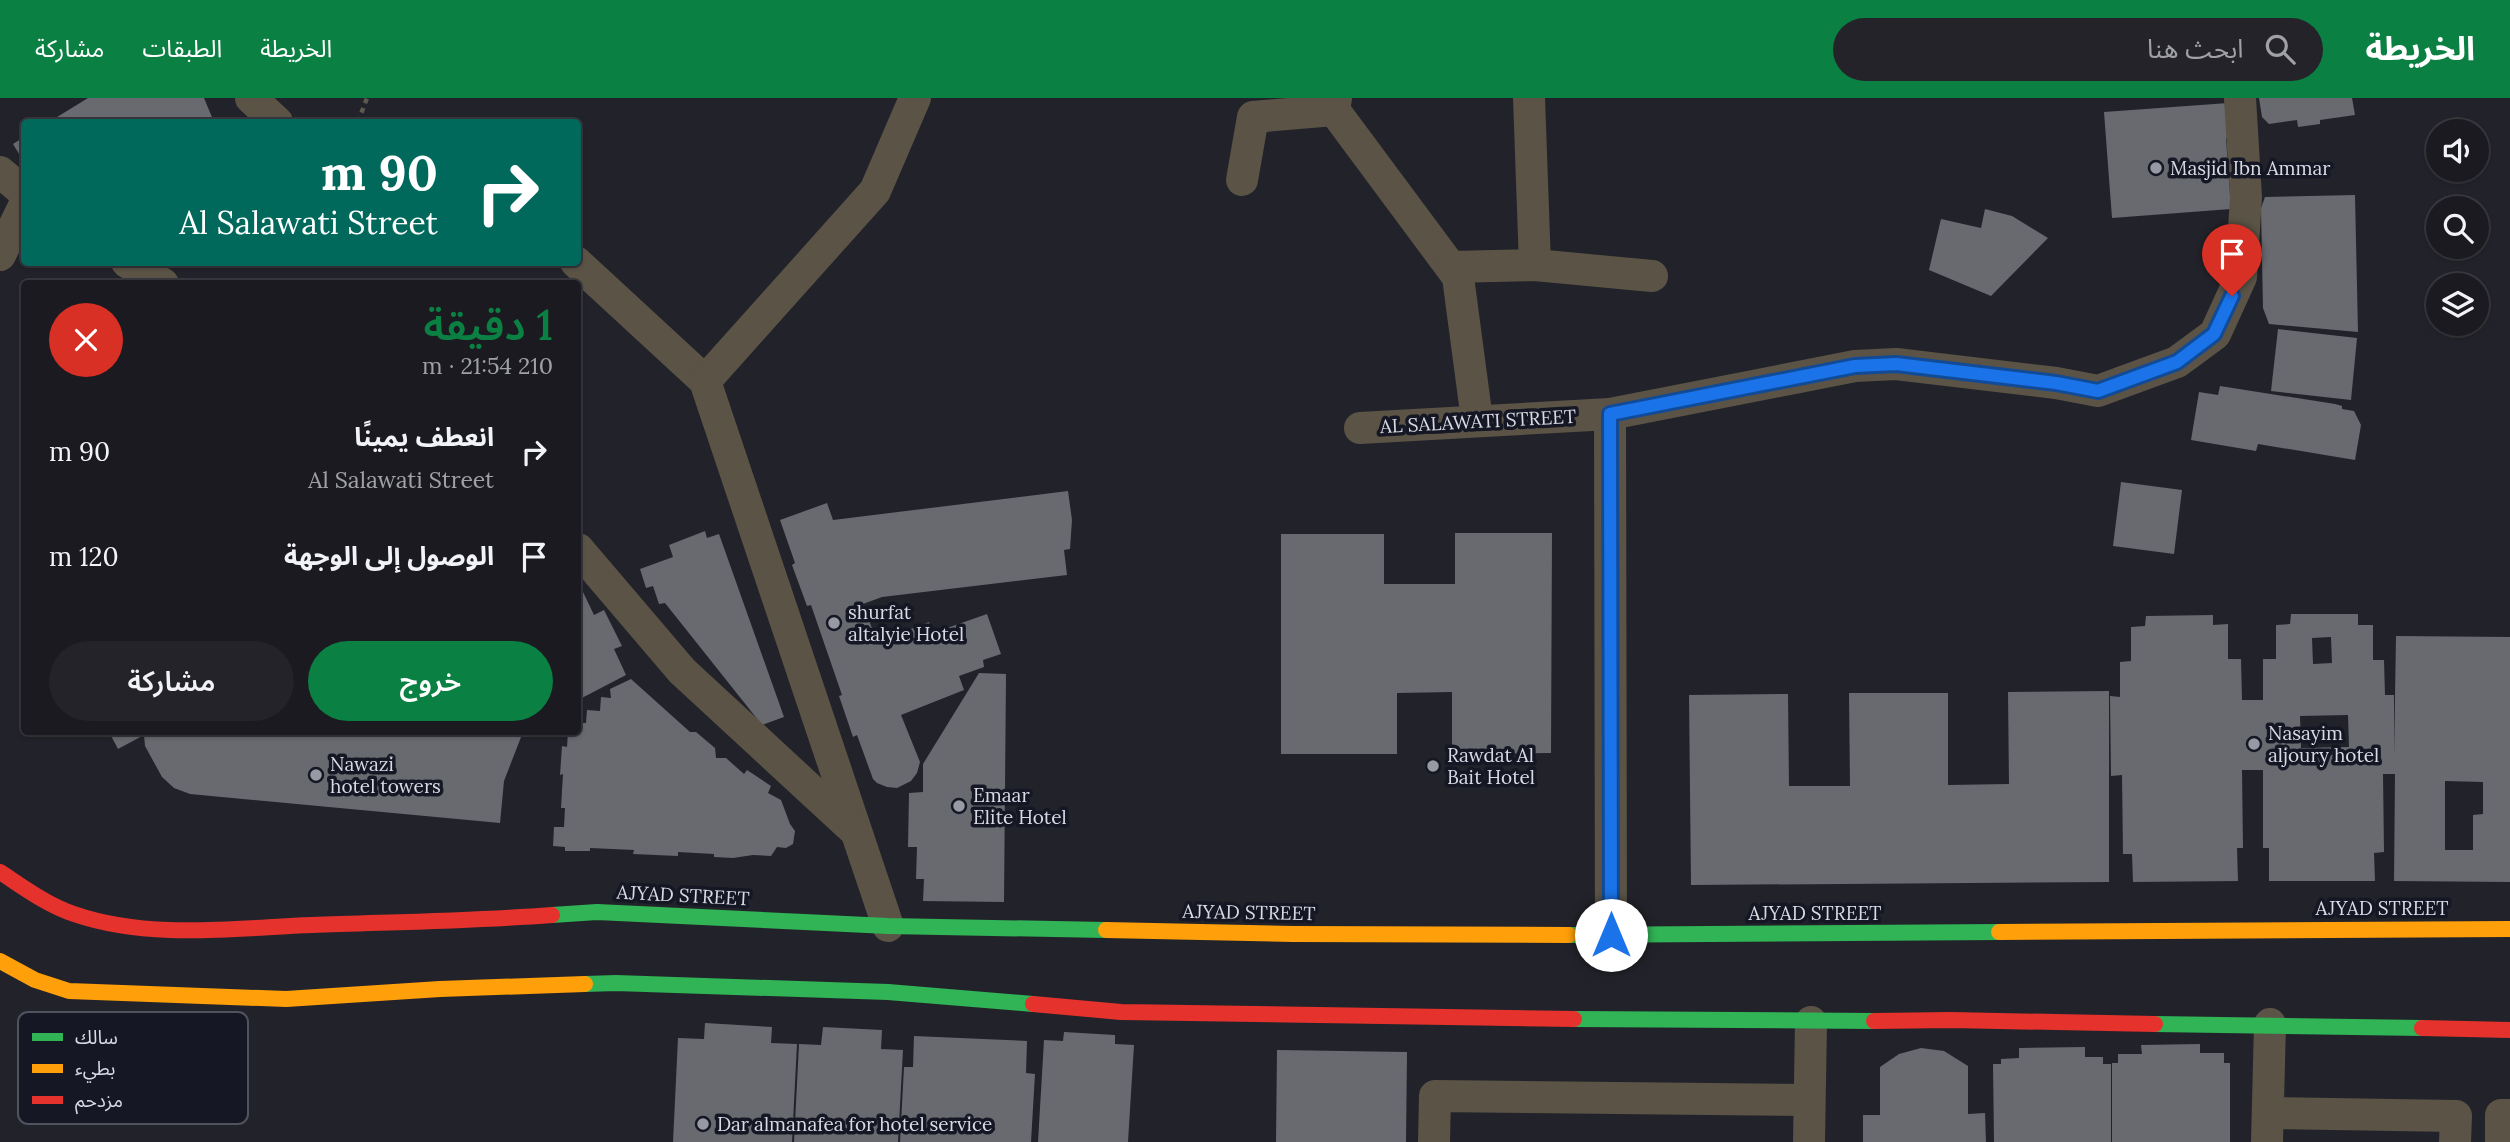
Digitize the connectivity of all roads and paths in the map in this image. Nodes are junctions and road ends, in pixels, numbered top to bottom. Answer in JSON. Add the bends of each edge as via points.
{"nodes":[{"id":1,"x":251,"y":98,"type":"edge"},
{"id":2,"x":366,"y":98,"type":"edge"},
{"id":3,"x":915,"y":98,"type":"edge"},
{"id":4,"x":1529,"y":98,"type":"edge"},
{"id":5,"x":2240,"y":98,"type":"edge"},
{"id":6,"x":1335,"y":104,"type":"edge"},
{"id":7,"x":274,"y":119,"type":"edge"},
{"id":8,"x":359,"y":119,"type":"edge"},
{"id":9,"x":0,"y":172,"type":"edge"},
{"id":10,"x":1242,"y":180,"type":"dead end"},
{"id":11,"x":21,"y":190,"type":"edge"},
{"id":12,"x":21,"y":212,"type":"edge"},
{"id":13,"x":0,"y":255,"type":"edge"},
{"id":14,"x":1535,"y":265,"type":"junction"},
{"id":15,"x":134,"y":266,"type":"edge"},
{"id":16,"x":580,"y":266,"type":"edge"},
{"id":17,"x":1451,"y":267,"type":"junction"},
{"id":18,"x":1652,"y":276,"type":"dead end"},
{"id":19,"x":156,"y":280,"type":"edge"},
{"id":20,"x":705,"y":381,"type":"junction"},
{"id":21,"x":1610,"y":414,"type":"junction"},
{"id":22,"x":1476,"y":420,"type":"junction"},
{"id":23,"x":1360,"y":428,"type":"dead end"},
{"id":24,"x":581,"y":553,"type":"edge"},
{"id":25,"x":856,"y":831,"type":"junction"},
{"id":26,"x":0,"y":872,"type":"edge"},
{"id":27,"x":888,"y":926,"type":"junction"},
{"id":28,"x":2510,"y":929,"type":"edge"},
{"id":29,"x":1611,"y":935,"type":"junction"},
{"id":30,"x":0,"y":961,"type":"edge"},
{"id":31,"x":1811,"y":1022,"type":"junction"},
{"id":32,"x":2270,"y":1024,"type":"junction"},
{"id":33,"x":2510,"y":1030,"type":"edge"},
{"id":34,"x":1809,"y":1100,"type":"junction"},
{"id":35,"x":2510,"y":1115,"type":"edge"},
{"id":36,"x":2268,"y":1127,"type":"edge"},
{"id":37,"x":1434,"y":1142,"type":"edge"},
{"id":38,"x":1809,"y":1142,"type":"edge"},
{"id":39,"x":2455,"y":1142,"type":"edge"},
{"id":40,"x":2501,"y":1142,"type":"edge"}],
"edges":[{"from":1,"to":7,"type":"street"},
{"from":2,"to":8,"type":"path"},
{"from":3,"to":20,"type":"street","via":[[875,191]]},
{"from":4,"to":14,"type":"street"},
{"from":5,"to":21,"type":"street","name":"AL SALAWATI STREET","via":[[2246,197],[2241,277],[2214,334],[2177,362],[2098,391],[1896,364],[1855,366]]},
{"from":6,"to":10,"type":"street","via":[[1253,117]]},
{"from":6,"to":17,"type":"street"},
{"from":9,"to":11,"type":"street"},
{"from":12,"to":13,"type":"street"},
{"from":14,"to":17,"type":"street"},
{"from":14,"to":18,"type":"street"},
{"from":15,"to":19,"type":"street"},
{"from":16,"to":20,"type":"street"},
{"from":17,"to":22,"type":"street","via":[[1458,277]]},
{"from":20,"to":25,"type":"street"},
{"from":21,"to":22,"type":"street","name":"AL SALAWATI STREET"},
{"from":21,"to":29,"type":"street"},
{"from":22,"to":23,"type":"street","name":"AL SALAWATI STREET"},
{"from":24,"to":25,"type":"street","via":[[682,671]]},
{"from":25,"to":27,"type":"street"},
{"from":26,"to":27,"type":"main road","name":"AJYAD STREET","via":[[74,914],[118,925],[183,930],[460,922],[597,912]]},
{"from":27,"to":29,"type":"main road","name":"AJYAD STREET"},
{"from":28,"to":29,"type":"main road","name":"AJYAD STREET"},
{"from":30,"to":31,"type":"main road","via":[[69,991],[286,999],[616,984],[888,992],[1121,1012]]},
{"from":31,"to":32,"type":"main road"},
{"from":31,"to":34,"type":"street"},
{"from":32,"to":33,"type":"main road"},
{"from":32,"to":36,"type":"street"},
{"from":34,"to":37,"type":"street","via":[[1435,1096]]},
{"from":34,"to":38,"type":"street"},
{"from":35,"to":40,"type":"street","via":[[2501,1115]]},
{"from":36,"to":39,"type":"street","via":[[2456,1116]]}]}
